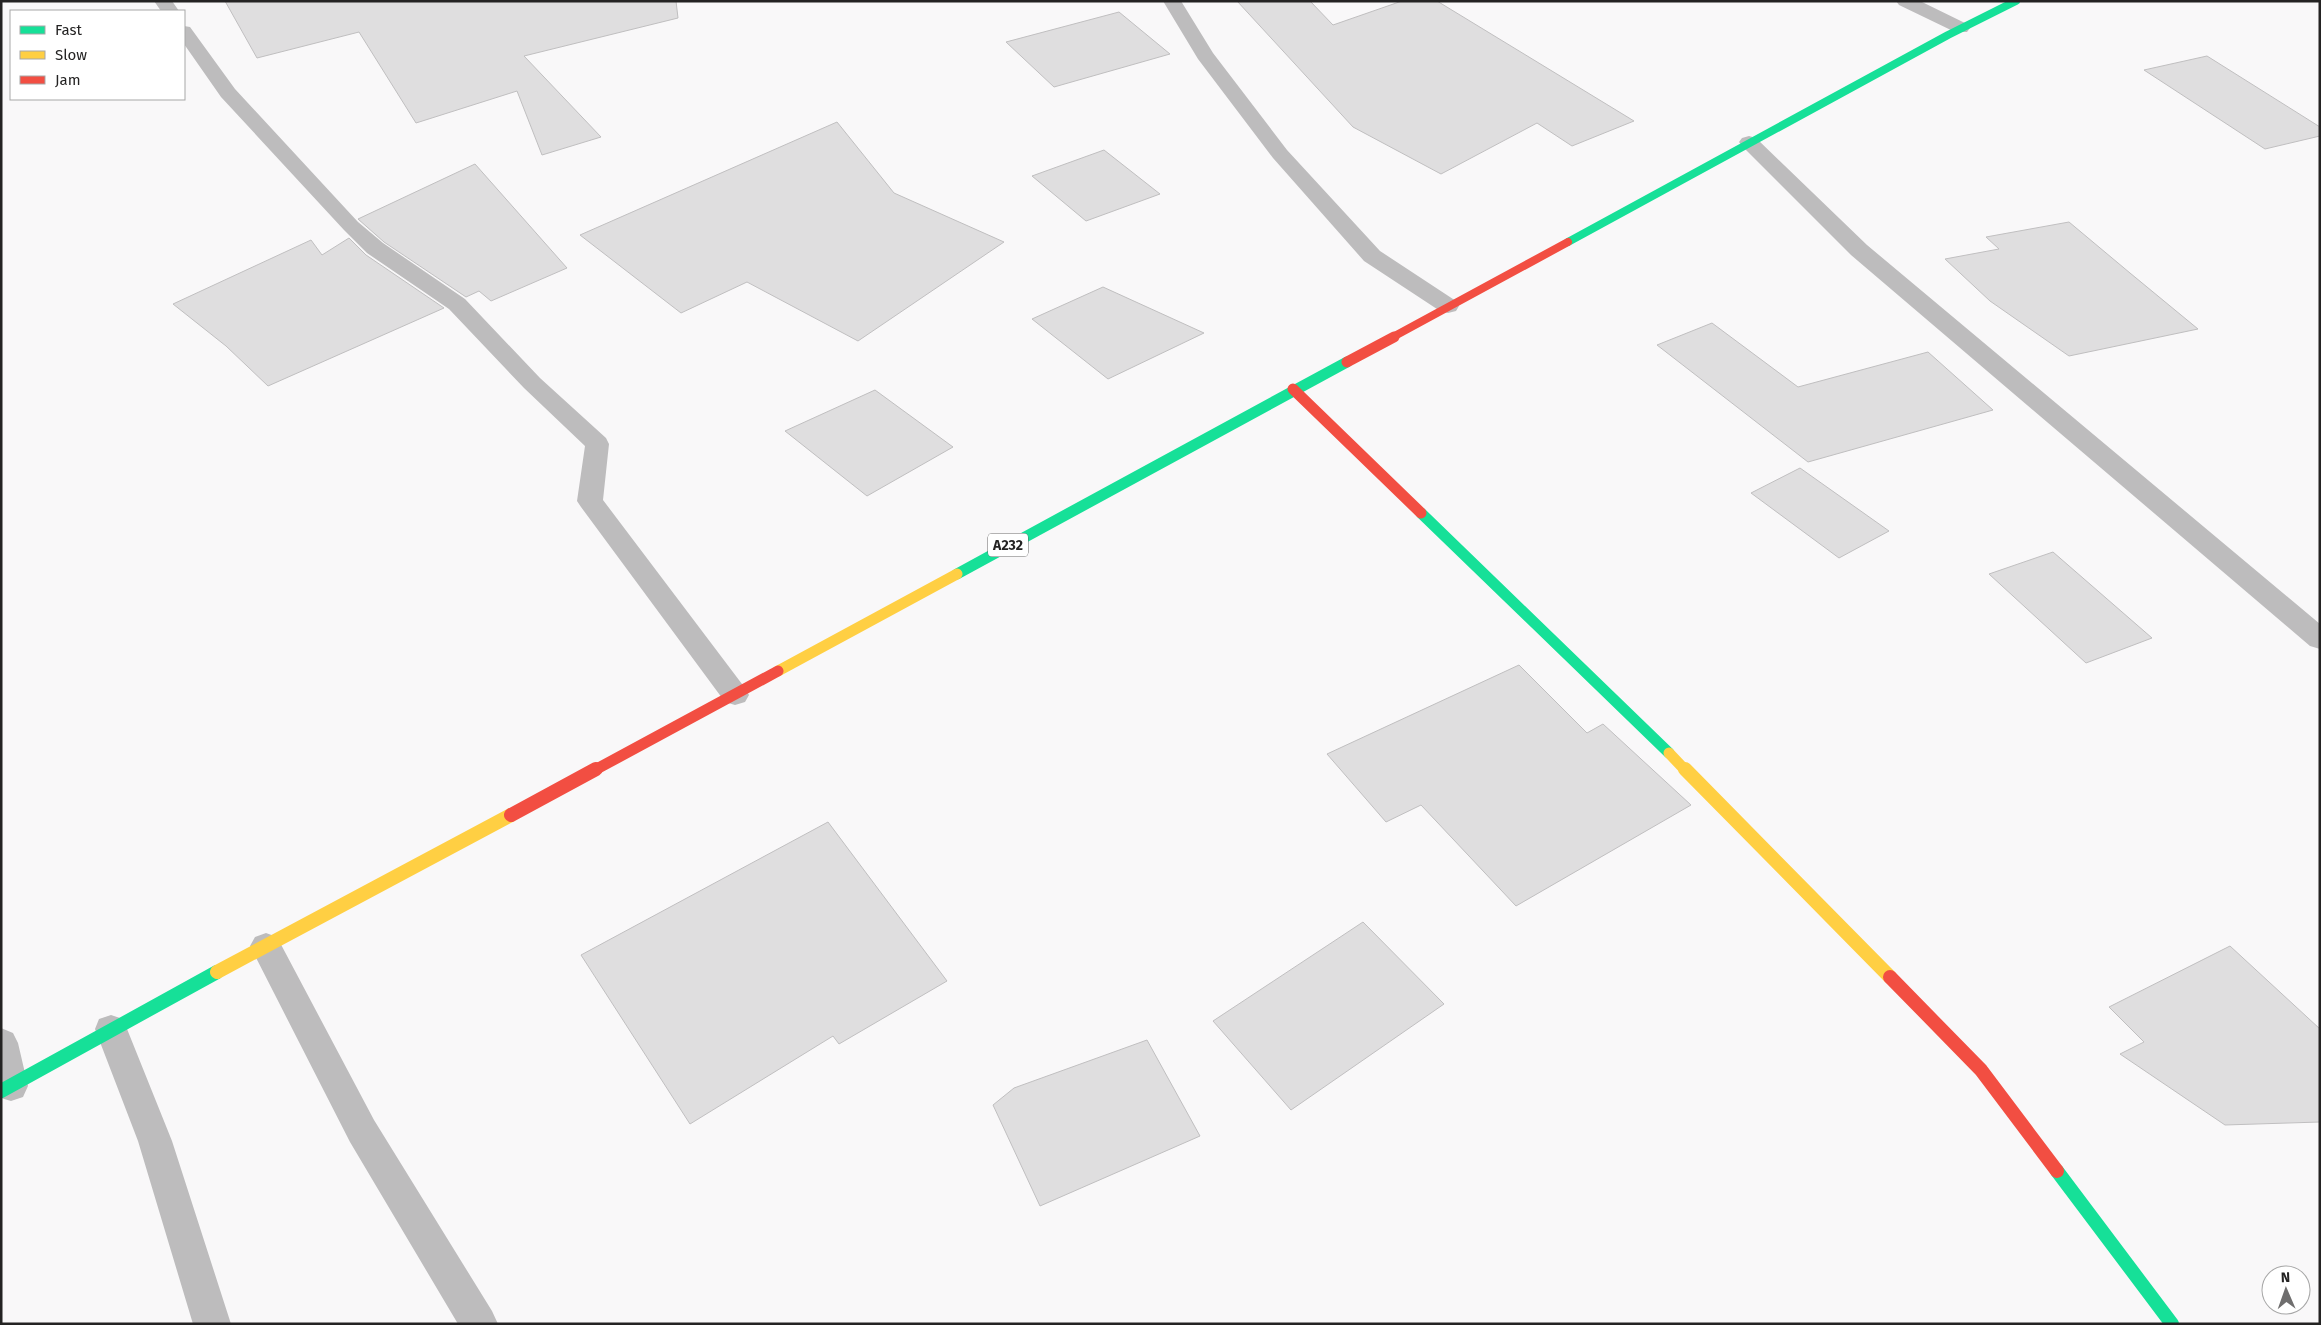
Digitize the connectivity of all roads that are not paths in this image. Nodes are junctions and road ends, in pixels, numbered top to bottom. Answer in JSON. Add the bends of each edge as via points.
{"nodes":[{"id":1,"x":1172,"y":1,"type":"edge"},
{"id":2,"x":1905,"y":1,"type":"edge"},
{"id":3,"x":2016,"y":1,"type":"edge"},
{"id":4,"x":1961,"y":28,"type":"junction"},
{"id":5,"x":185,"y":32,"type":"edge"},
{"id":6,"x":1749,"y":142,"type":"junction"},
{"id":7,"x":1448,"y":306,"type":"junction"},
{"id":8,"x":1293,"y":389,"type":"junction"},
{"id":9,"x":2320,"y":639,"type":"edge"},
{"id":10,"x":735,"y":695,"type":"junction"},
{"id":11,"x":266,"y":946,"type":"junction"},
{"id":12,"x":111,"y":1030,"type":"junction"},
{"id":13,"x":1,"y":1043,"type":"edge"},
{"id":14,"x":6,"y":1089,"type":"edge"},
{"id":15,"x":212,"y":1324,"type":"edge"},
{"id":16,"x":479,"y":1324,"type":"edge"},
{"id":17,"x":2172,"y":1324,"type":"edge"}],
"edges":[{"from":1,"to":7,"type":"street","via":[[1205,55],[1280,154],[1372,256]]},
{"from":2,"to":4,"type":"street"},
{"from":3,"to":4,"type":"main road","number":"A232"},
{"from":4,"to":6,"type":"main road","number":"A232"},
{"from":5,"to":10,"type":"street","via":[[228,93],[351,226],[375,248],[457,304],[532,383],[597,444],[590,501]]},
{"from":6,"to":7,"type":"main road","number":"A232"},
{"from":6,"to":9,"type":"street","via":[[1859,250]]},
{"from":7,"to":8,"type":"main road","number":"A232"},
{"from":8,"to":10,"type":"main road","number":"A232"},
{"from":8,"to":17,"type":"main road","via":[[1668,752],[1981,1070]]},
{"from":10,"to":11,"type":"main road","number":"A232"},
{"from":11,"to":12,"type":"main road","number":"A232"},
{"from":11,"to":16,"type":"street","via":[[362,1131]]},
{"from":12,"to":14,"type":"main road","number":"A232"},
{"from":12,"to":15,"type":"street","via":[[155,1141]]},
{"from":13,"to":14,"type":"street"}]}
